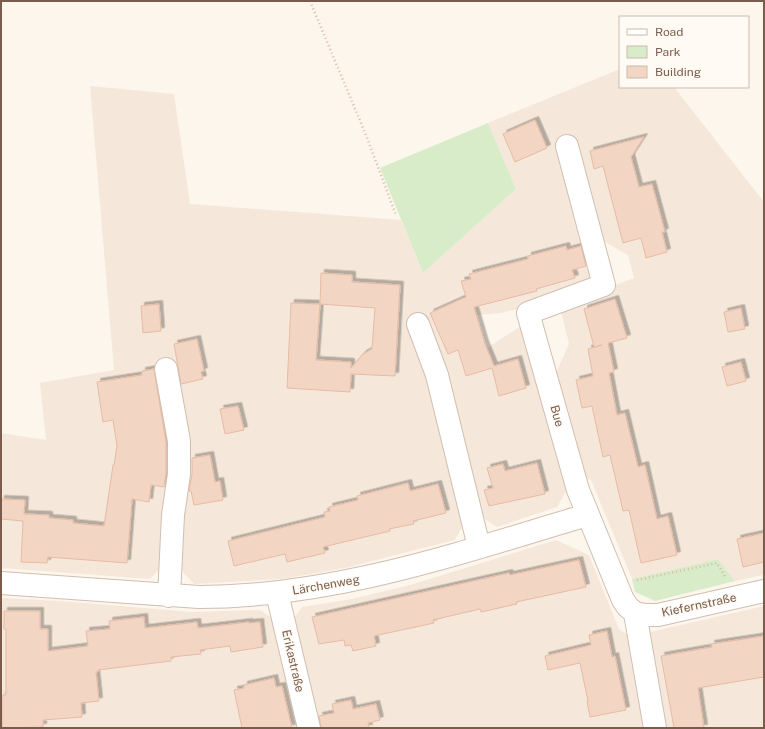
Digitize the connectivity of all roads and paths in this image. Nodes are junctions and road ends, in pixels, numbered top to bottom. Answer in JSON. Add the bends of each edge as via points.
{"nodes":[{"id":1,"x":310,"y":1,"type":"edge"},
{"id":2,"x":567,"y":146,"type":"dead end"},
{"id":3,"x":396,"y":215,"type":"dead end"},
{"id":4,"x":418,"y":324,"type":"dead end"},
{"id":5,"x":166,"y":369,"type":"dead end"},
{"id":6,"x":587,"y":515,"type":"junction"},
{"id":7,"x":479,"y":548,"type":"junction"},
{"id":8,"x":1,"y":583,"type":"edge"},
{"id":9,"x":616,"y":584,"type":"junction"},
{"id":10,"x":764,"y":591,"type":"edge"},
{"id":11,"x":277,"y":593,"type":"junction"},
{"id":12,"x":169,"y":596,"type":"junction"},
{"id":13,"x":738,"y":597,"type":"junction"},
{"id":14,"x":634,"y":613,"type":"junction"},
{"id":15,"x":309,"y":728,"type":"edge"},
{"id":16,"x":655,"y":728,"type":"edge"}],
"edges":[{"from":1,"to":3,"type":"path"},
{"from":2,"to":6,"type":"street","name":"Bue","via":[[604,285],[528,313],[570,464]]},
{"from":4,"to":7,"type":"street","via":[[438,375]]},
{"from":5,"to":12,"type":"street","via":[[179,441],[179,474],[173,515]]},
{"from":6,"to":7,"type":"street","name":"Lärchenweg"},
{"from":6,"to":9,"type":"street","name":"Bue"},
{"from":7,"to":11,"type":"street","name":"Lärchenweg","via":[[355,580]]},
{"from":8,"to":12,"type":"street","name":"Lärchenweg"},
{"from":9,"to":13,"type":"path","via":[[717,563]]},
{"from":9,"to":14,"type":"street","name":"Bue","via":[[625,603]]},
{"from":10,"to":13,"type":"street","name":"Kiefernstraße"},
{"from":11,"to":12,"type":"street","name":"Lärchenweg","via":[[228,597]]},
{"from":11,"to":15,"type":"street","name":"Erikastraße"},
{"from":13,"to":14,"type":"street","name":"Kiefernstraße","via":[[658,615]]},
{"from":14,"to":16,"type":"street","name":"Bue"}]}
